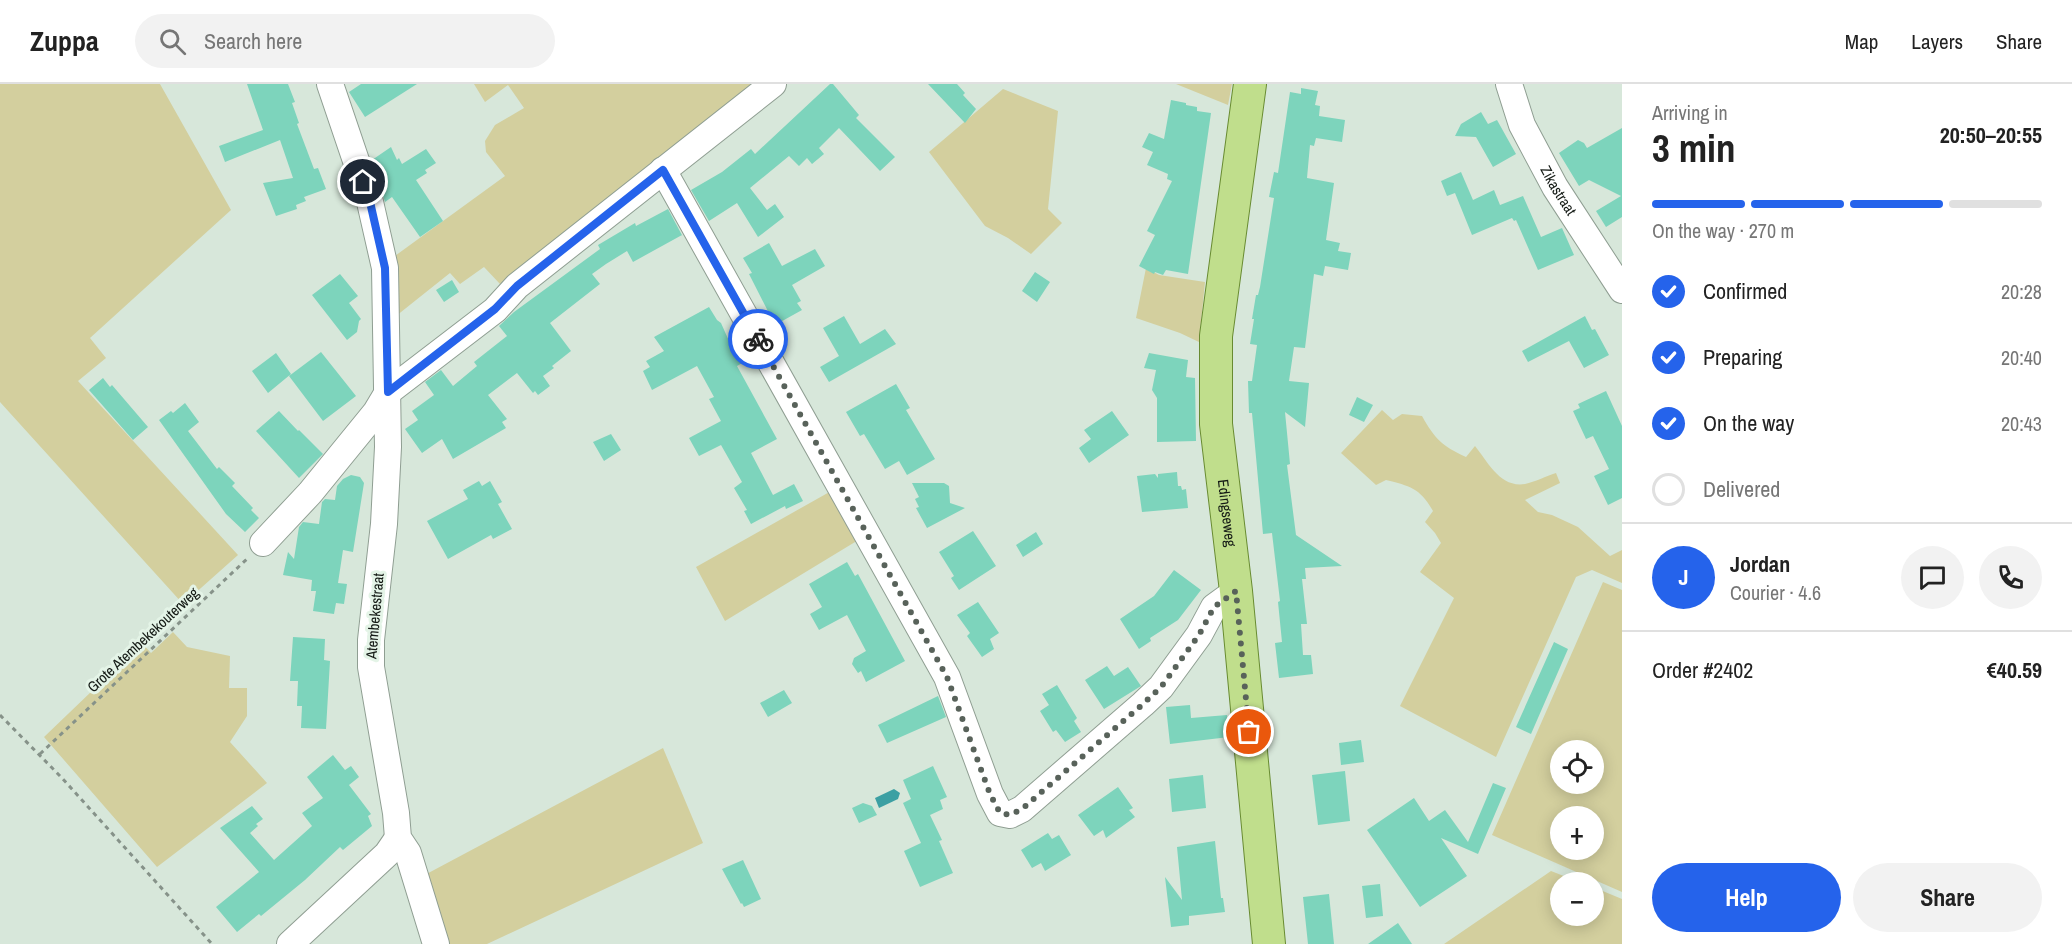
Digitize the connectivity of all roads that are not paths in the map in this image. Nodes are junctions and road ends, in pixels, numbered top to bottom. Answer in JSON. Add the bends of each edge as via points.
{"nodes":[{"id":1,"x":330,"y":84,"type":"edge"},
{"id":2,"x":773,"y":84,"type":"edge"},
{"id":3,"x":1250,"y":84,"type":"edge"},
{"id":4,"x":1509,"y":84,"type":"edge"},
{"id":5,"x":663,"y":170,"type":"junction"},
{"id":6,"x":1622,"y":290,"type":"edge"},
{"id":7,"x":388,"y":392,"type":"junction"},
{"id":8,"x":263,"y":543,"type":"road end"},
{"id":9,"x":1236,"y":591,"type":"junction"},
{"id":10,"x":398,"y":838,"type":"junction"},
{"id":11,"x":290,"y":944,"type":"edge"},
{"id":12,"x":436,"y":944,"type":"edge"},
{"id":13,"x":1269,"y":944,"type":"edge"}],
"edges":[{"from":1,"to":7,"type":"street","name":"Atembekestraat","via":[[370,202],[385,268]]},
{"from":2,"to":5,"type":"street"},
{"from":3,"to":9,"type":"main road","name":"Edingseweg","via":[[1216,336],[1216,424]]},
{"from":4,"to":6,"type":"street","name":"Zikastraat","via":[[1522,124],[1555,187]]},
{"from":5,"to":7,"type":"street"},
{"from":5,"to":9,"type":"street","via":[[947,677],[1000,813],[1010,815],[1022,809],[1143,704],[1161,687],[1214,607]]},
{"from":7,"to":8,"type":"street","via":[[323,477]]},
{"from":7,"to":10,"type":"street","name":"Atembekestraat","via":[[384,524],[371,667]]},
{"from":9,"to":13,"type":"main road","name":"Edingseweg"},
{"from":10,"to":11,"type":"street","via":[[387,854]]},
{"from":10,"to":12,"type":"street","name":"Atembekestraat","via":[[408,853]]}]}
